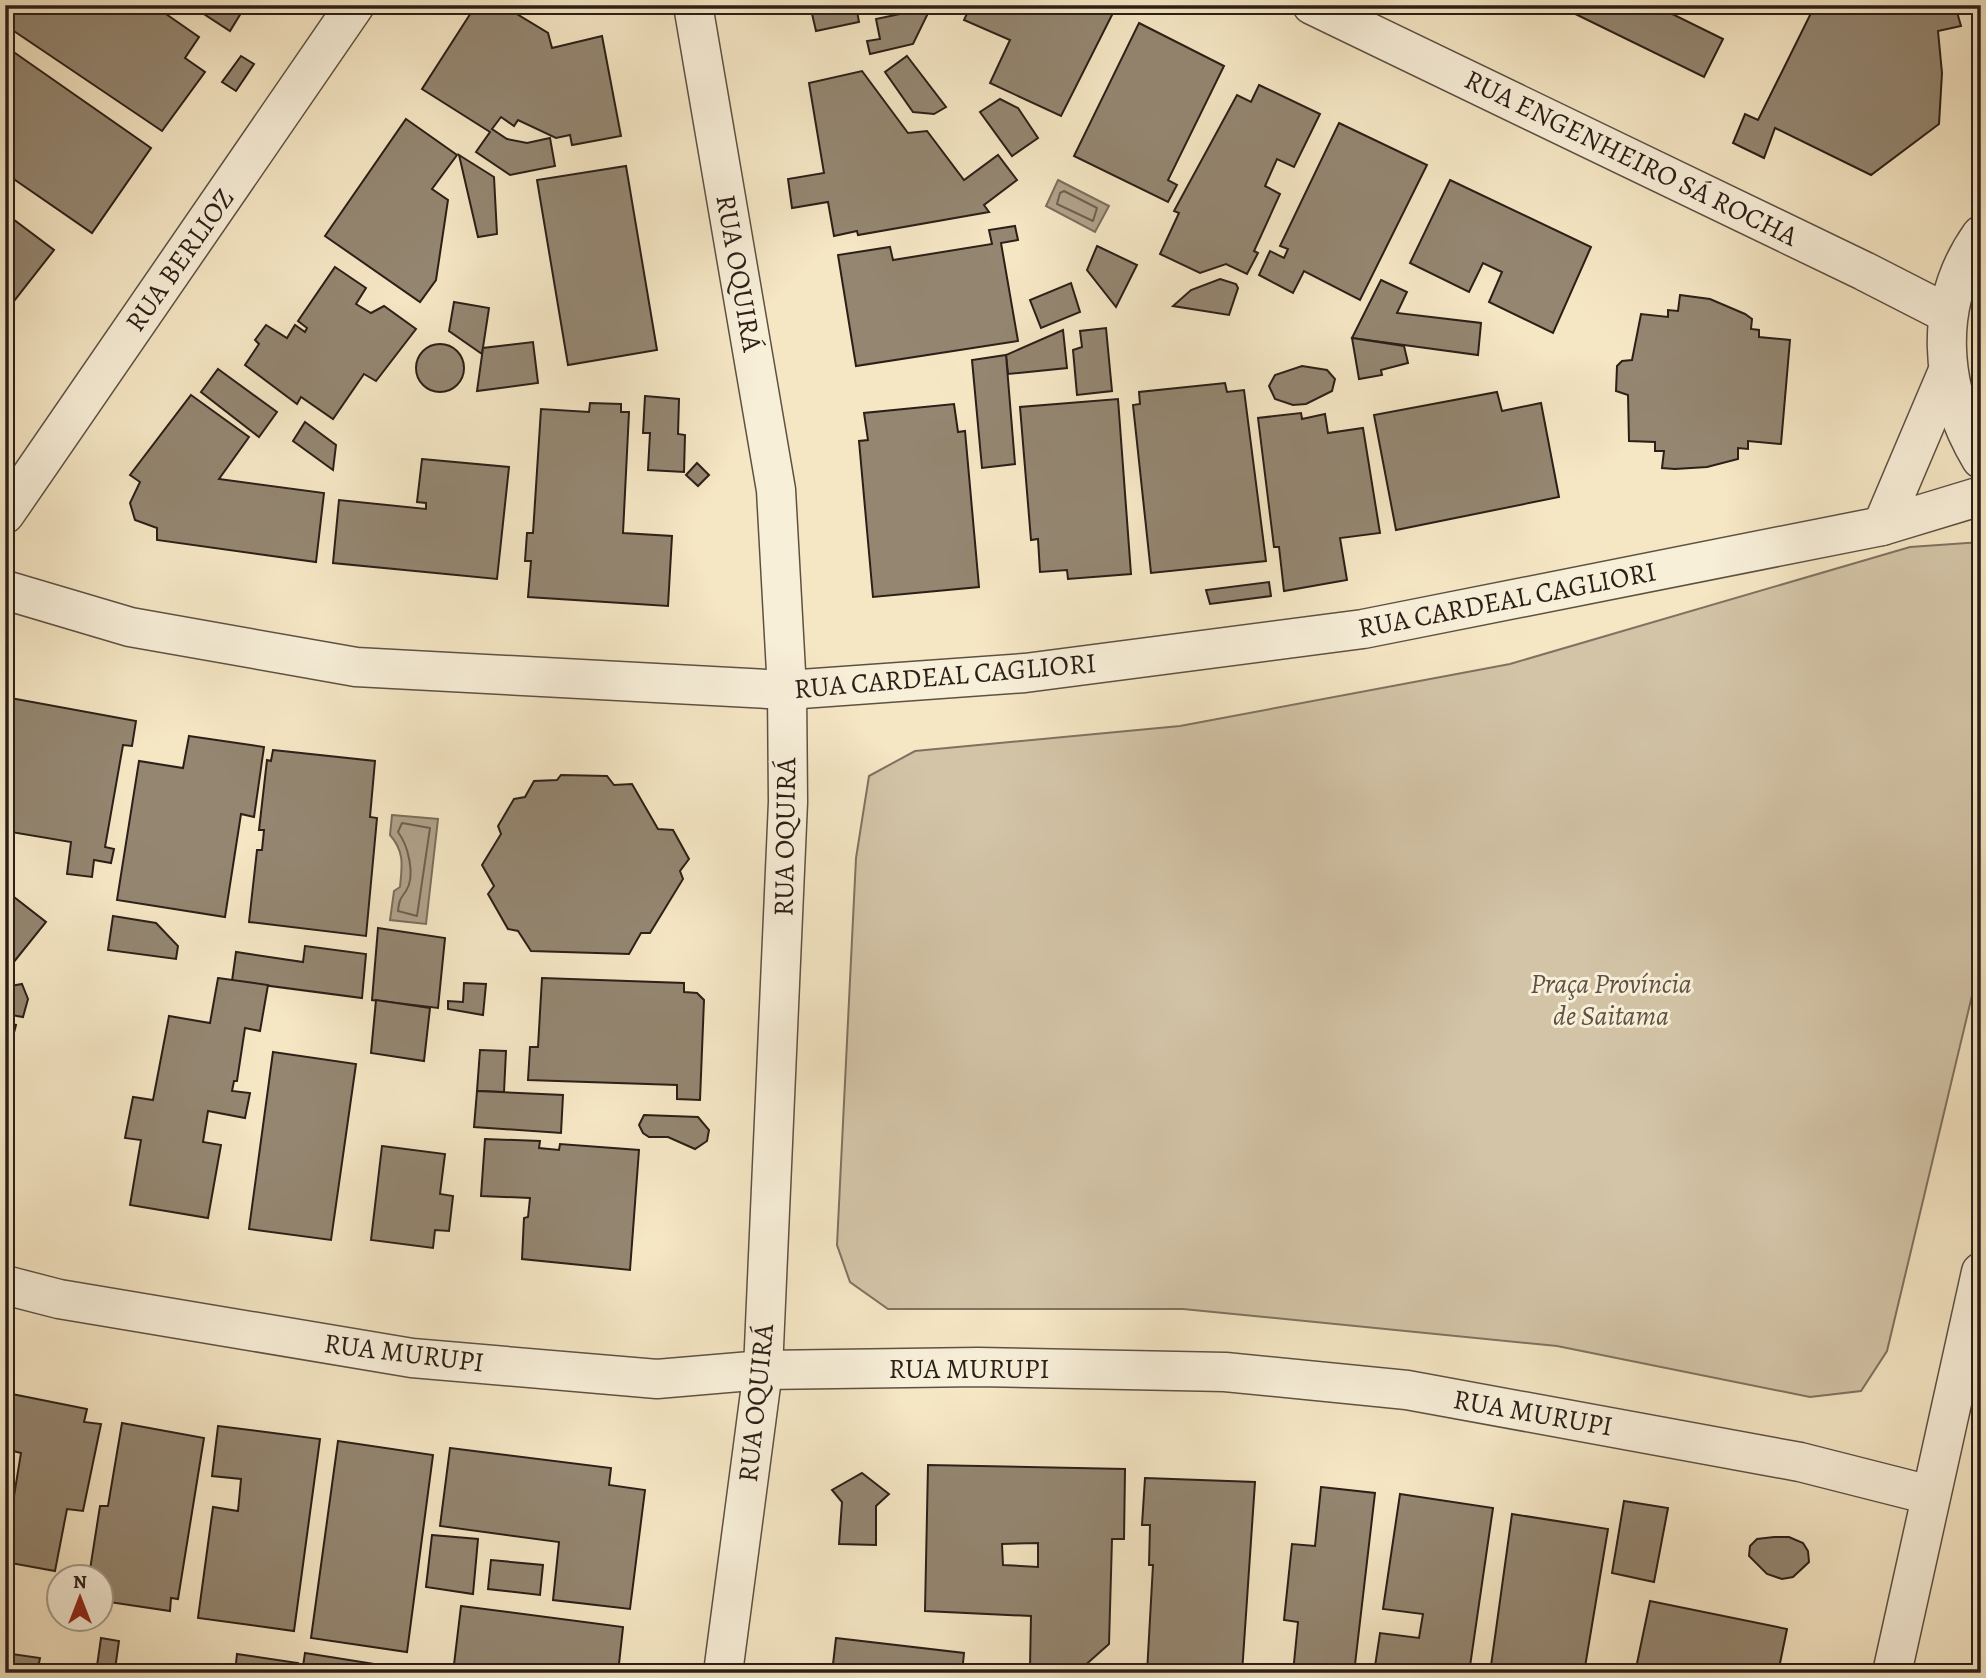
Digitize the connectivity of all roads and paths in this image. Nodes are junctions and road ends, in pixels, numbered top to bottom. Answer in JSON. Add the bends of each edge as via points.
{"nodes":[{"id":1,"x":355,"y":5,"type":"edge"},
{"id":2,"x":693,"y":5,"type":"edge"},
{"id":3,"x":1312,"y":5,"type":"edge"},
{"id":4,"x":1981,"y":235,"type":"edge"},
{"id":5,"x":1948,"y":314,"type":"junction"},
{"id":6,"x":1947,"y":373,"type":"junction"},
{"id":7,"x":1981,"y":459,"type":"edge"},
{"id":8,"x":1981,"y":496,"type":"edge"},
{"id":9,"x":5,"y":514,"type":"edge"},
{"id":10,"x":1882,"y":526,"type":"junction"},
{"id":11,"x":5,"y":590,"type":"edge"},
{"id":12,"x":787,"y":690,"type":"junction"},
{"id":13,"x":1981,"y":1272,"type":"edge"},
{"id":14,"x":5,"y":1285,"type":"edge"},
{"id":15,"x":763,"y":1370,"type":"junction"},
{"id":16,"x":1930,"y":1495,"type":"junction"},
{"id":17,"x":723,"y":1673,"type":"edge"},
{"id":18,"x":1892,"y":1673,"type":"edge"}],
"edges":[{"from":1,"to":9,"type":"street","name":"RUA BERLIOZ"},
{"from":2,"to":12,"type":"street","name":"RUA OQUIRÁ","via":[[776,490]]},
{"from":3,"to":5,"type":"street","name":"RUA ENGENHEIRO SÁ ROCHA"},
{"from":4,"to":5,"type":"street","via":[[1957,280]]},
{"from":5,"to":6,"type":"street"},
{"from":6,"to":7,"type":"street","via":[[1955,405]]},
{"from":6,"to":10,"type":"street"},
{"from":8,"to":10,"type":"street","name":"RUA CARDEAL CAGLIORI"},
{"from":10,"to":12,"type":"street","name":"RUA CARDEAL CAGLIORI","via":[[1363,629],[1025,673]]},
{"from":11,"to":12,"type":"street","name":"RUA CARDEAL CAGLIORI","via":[[130,626],[356,667]]},
{"from":12,"to":15,"type":"street","name":"RUA OQUIRÁ","via":[[788,802]]},
{"from":13,"to":16,"type":"street"},
{"from":14,"to":15,"type":"street","name":"RUA MURUPI","via":[[59,1299],[412,1358],[657,1379]]},
{"from":15,"to":16,"type":"street","name":"RUA MURUPI","via":[[978,1367],[1225,1372],[1407,1390],[1800,1462]]},
{"from":15,"to":17,"type":"street","name":"RUA OQUIRÁ"},
{"from":16,"to":18,"type":"street"}]}
